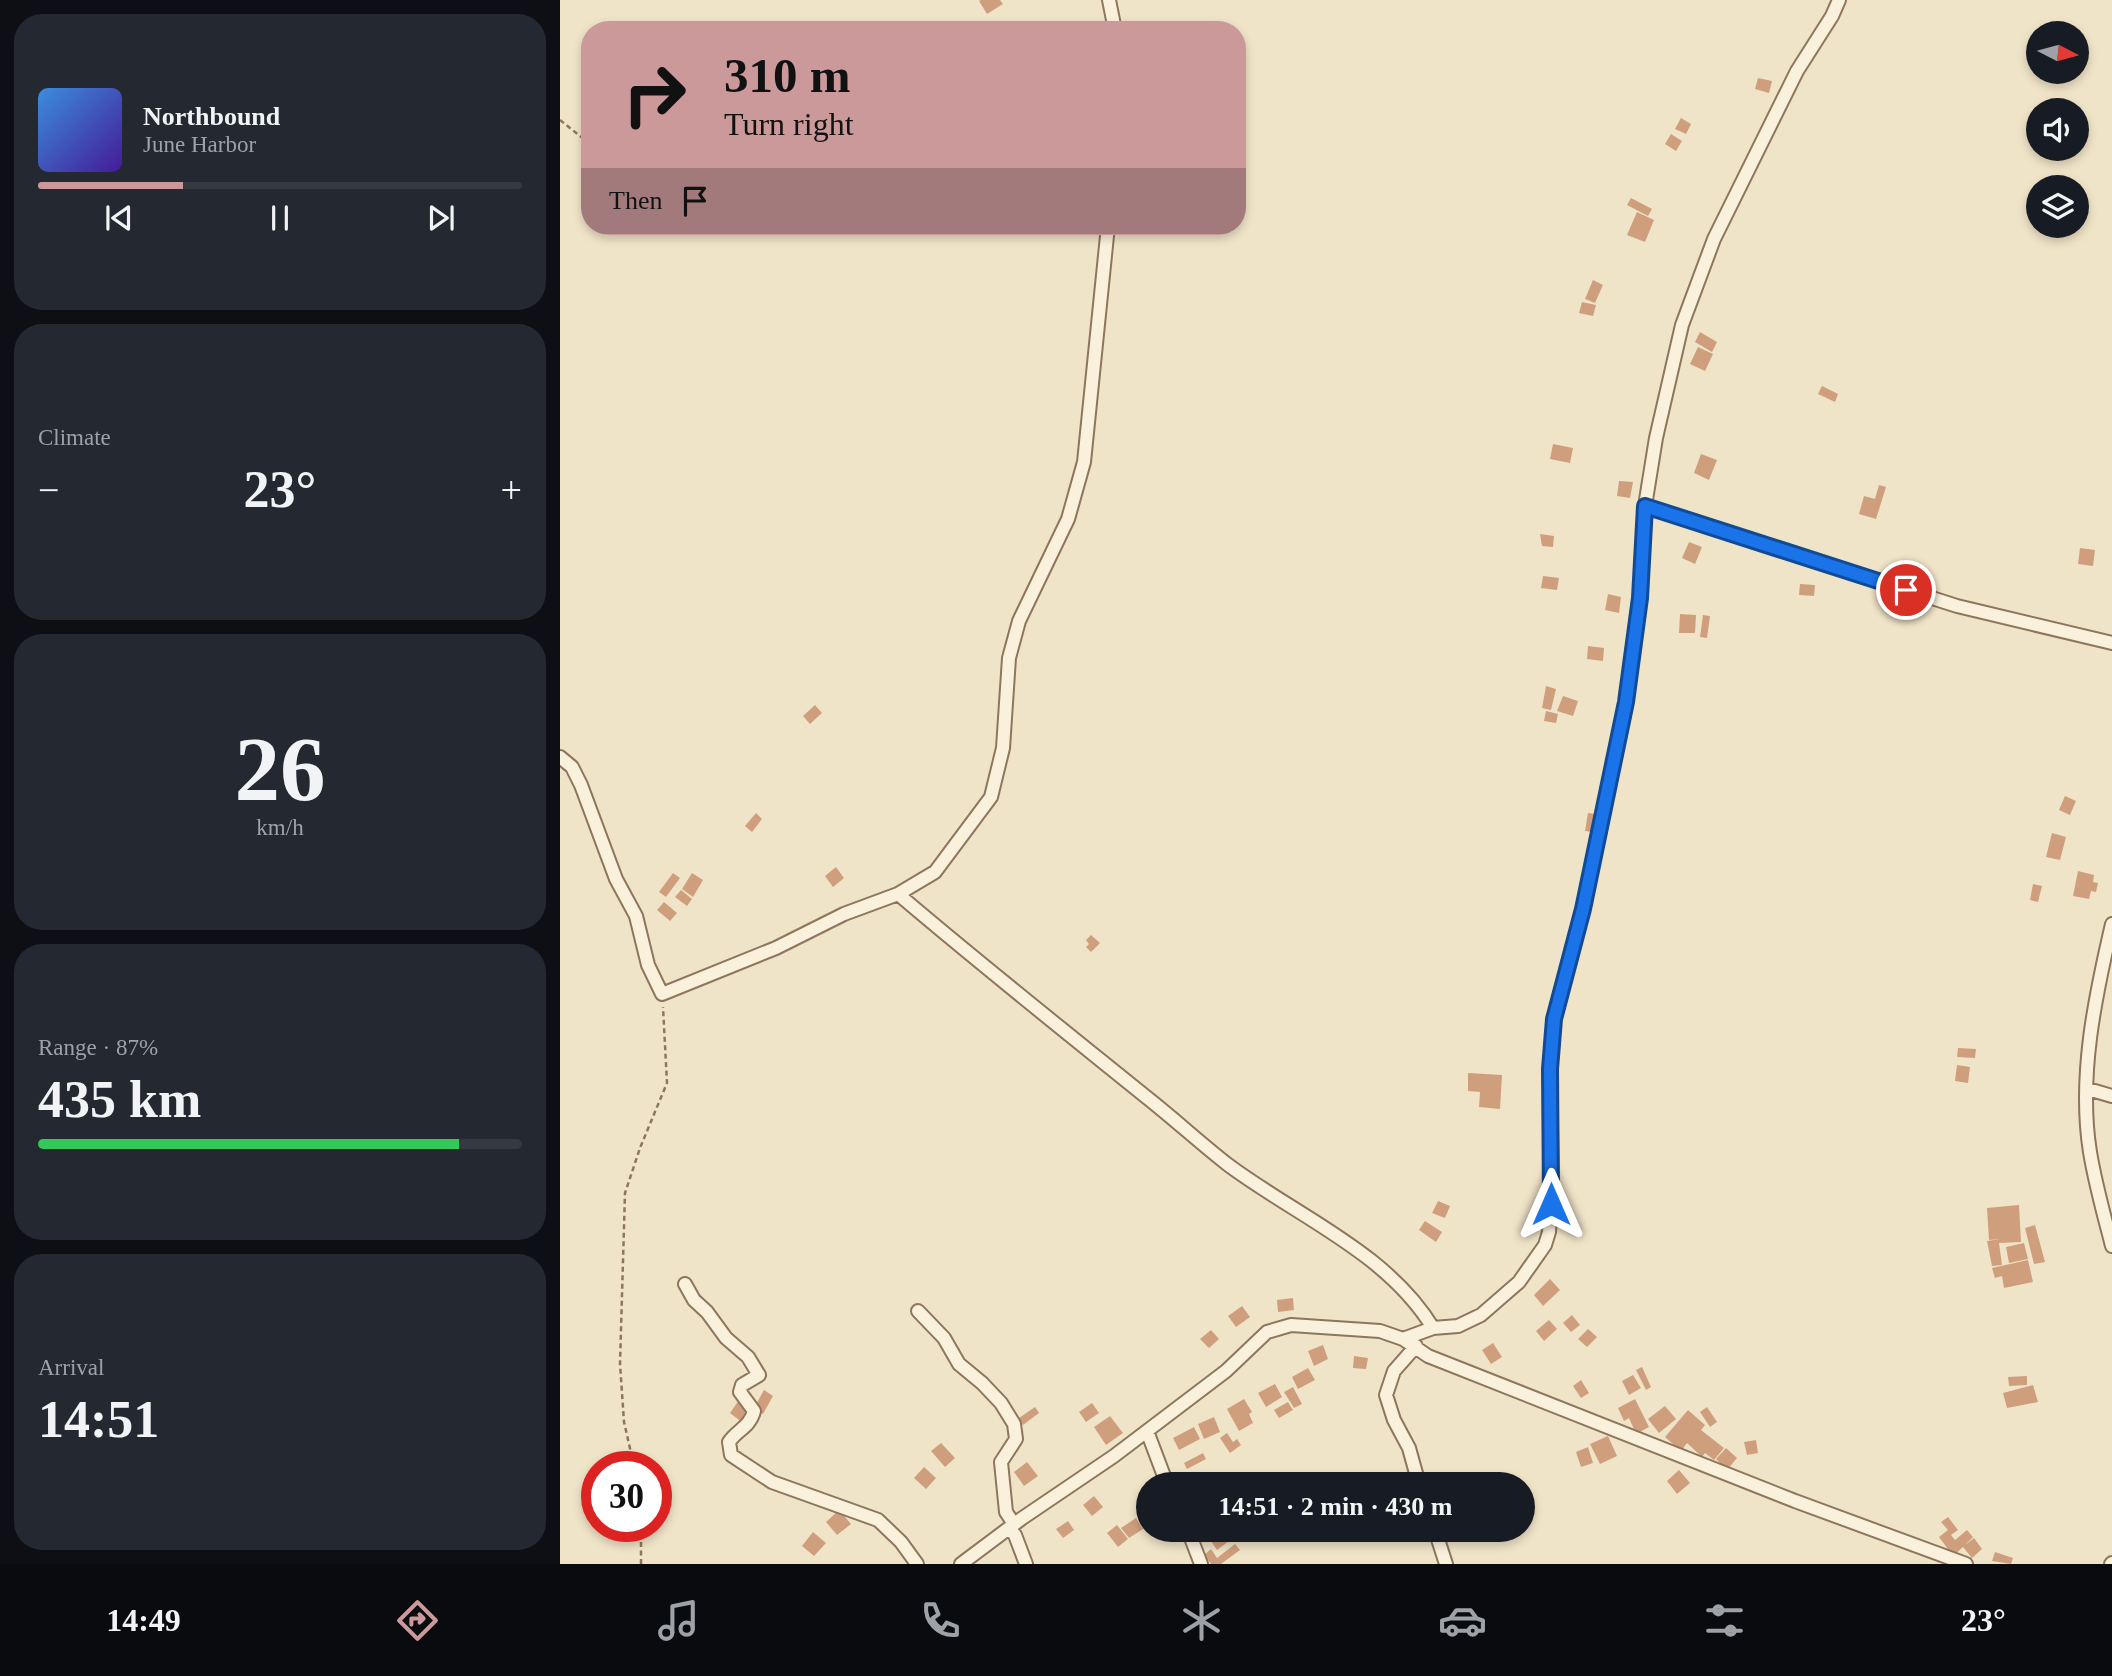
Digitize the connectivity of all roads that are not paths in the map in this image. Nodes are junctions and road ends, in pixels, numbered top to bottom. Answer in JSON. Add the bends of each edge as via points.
{"nodes":[{"id":1,"x":1109,"y":0,"type":"edge"},
{"id":2,"x":1839,"y":0,"type":"edge"},
{"id":3,"x":1113,"y":21,"type":"edge"},
{"id":4,"x":1107,"y":235,"type":"edge"},
{"id":5,"x":1645,"y":506,"type":"junction"},
{"id":6,"x":2112,"y":643,"type":"edge"},
{"id":7,"x":560,"y":757,"type":"edge"},
{"id":8,"x":898,"y":894,"type":"junction"},
{"id":9,"x":2112,"y":924,"type":"edge"},
{"id":10,"x":2088,"y":1088,"type":"junction"},
{"id":11,"x":2112,"y":1096,"type":"edge"},
{"id":12,"x":2112,"y":1246,"type":"edge"},
{"id":13,"x":685,"y":1284,"type":"dead end"},
{"id":14,"x":918,"y":1311,"type":"dead end"},
{"id":15,"x":1433,"y":1328,"type":"junction"},
{"id":16,"x":1402,"y":1339,"type":"junction"},
{"id":17,"x":1416,"y":1346,"type":"junction"},
{"id":18,"x":1147,"y":1432,"type":"junction"},
{"id":19,"x":1162,"y":1472,"type":"edge"},
{"id":20,"x":1416,"y":1472,"type":"edge"},
{"id":21,"x":1011,"y":1526,"type":"junction"},
{"id":22,"x":1193,"y":1542,"type":"edge"},
{"id":23,"x":1439,"y":1542,"type":"edge"},
{"id":24,"x":917,"y":1564,"type":"edge"},
{"id":25,"x":961,"y":1564,"type":"edge"},
{"id":26,"x":1026,"y":1564,"type":"edge"},
{"id":27,"x":1201,"y":1564,"type":"edge"},
{"id":28,"x":1446,"y":1564,"type":"edge"},
{"id":29,"x":1966,"y":1564,"type":"edge"}],
"edges":[{"from":1,"to":3,"type":"street"},
{"from":2,"to":5,"type":"street","via":[[1797,71],[1710,251],[1682,325]]},
{"from":4,"to":8,"type":"street","via":[[1084,462],[1068,519],[1019,621],[1009,657],[1003,748],[991,797],[935,872]]},
{"from":5,"to":6,"type":"street","via":[[1957,606]]},
{"from":5,"to":15,"type":"street","via":[[1640,598],[1626,702],[1583,909],[1554,1019],[1549,1232],[1520,1282],[1481,1315],[1458,1326]]},
{"from":7,"to":8,"type":"street","via":[[572,767],[581,785],[616,880],[636,916],[648,965],[662,994]]},
{"from":8,"to":15,"type":"street","via":[[1228,1164],[1355,1248],[1406,1291]]},
{"from":9,"to":10,"type":"street","via":[[2099,982]]},
{"from":10,"to":11,"type":"street"},
{"from":10,"to":12,"type":"street","via":[[2090,1151]]},
{"from":13,"to":24,"type":"street","via":[[758,1375],[740,1391],[754,1411],[747,1426],[736,1431],[729,1442],[731,1455],[772,1482],[877,1520]]},
{"from":14,"to":21,"type":"street","via":[[944,1338],[959,1364],[992,1392],[1014,1424],[1016,1439],[1001,1462]]},
{"from":15,"to":16,"type":"street"},
{"from":16,"to":17,"type":"street"},
{"from":16,"to":18,"type":"street","via":[[1380,1331],[1291,1325],[1268,1332]]},
{"from":17,"to":20,"type":"street","via":[[1394,1371],[1386,1395]]},
{"from":17,"to":29,"type":"street","via":[[1428,1356]]},
{"from":18,"to":19,"type":"street"},
{"from":18,"to":21,"type":"street"},
{"from":21,"to":25,"type":"street"},
{"from":21,"to":26,"type":"street"},
{"from":22,"to":27,"type":"street"},
{"from":23,"to":28,"type":"street"}]}
